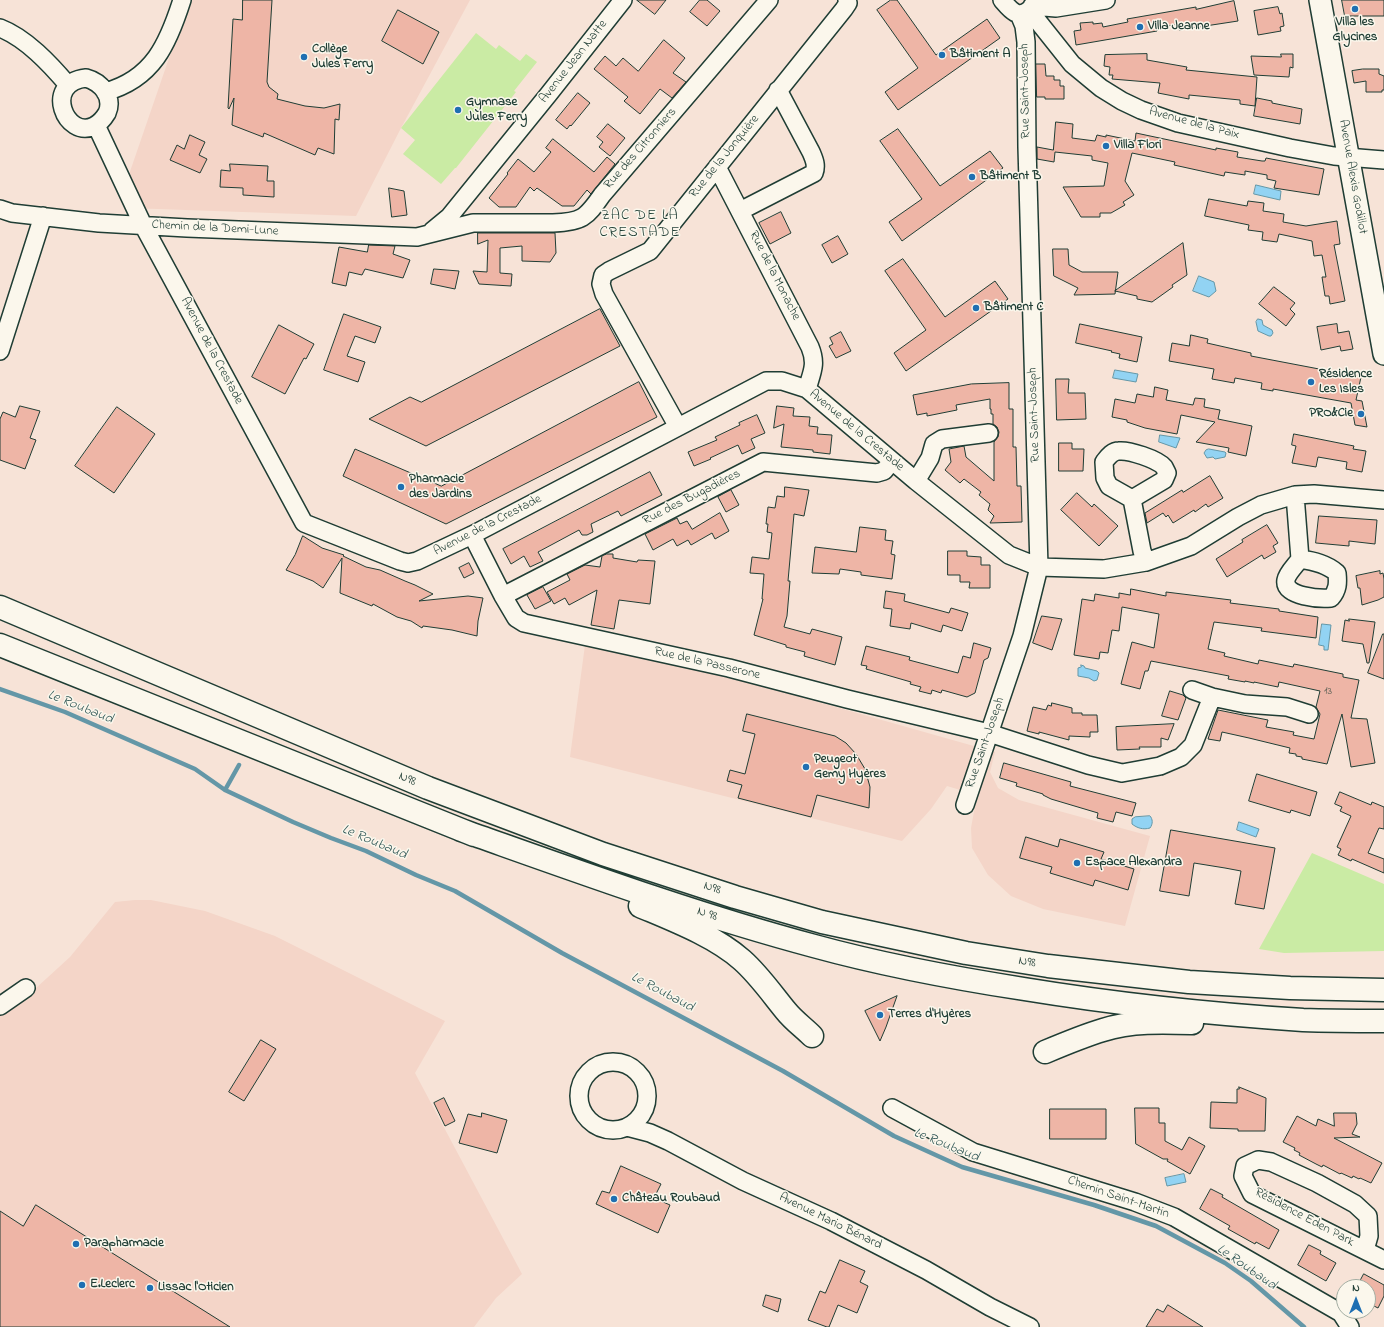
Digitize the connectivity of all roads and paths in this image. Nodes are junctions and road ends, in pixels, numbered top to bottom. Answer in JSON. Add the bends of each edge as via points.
{"nodes":[{"id":1,"x":182,"y":0,"type":"edge"},
{"id":2,"x":623,"y":0,"type":"edge"},
{"id":3,"x":769,"y":0,"type":"edge"},
{"id":4,"x":847,"y":0,"type":"edge"},
{"id":5,"x":1002,"y":0,"type":"edge"},
{"id":6,"x":1106,"y":0,"type":"edge"},
{"id":7,"x":1320,"y":0,"type":"edge"},
{"id":8,"x":1028,"y":7,"type":"edge"},
{"id":9,"x":0,"y":28,"type":"edge"},
{"id":10,"x":68,"y":85,"type":"junction"},
{"id":11,"x":778,"y":90,"type":"junction"},
{"id":12,"x":105,"y":92,"type":"junction"},
{"id":13,"x":96,"y":125,"type":"junction"},
{"id":14,"x":1349,"y":158,"type":"junction"},
{"id":15,"x":1384,"y":160,"type":"edge"},
{"id":16,"x":717,"y":167,"type":"junction"},
{"id":17,"x":0,"y":209,"type":"edge"},
{"id":18,"x":740,"y":211,"type":"junction"},
{"id":19,"x":43,"y":216,"type":"junction"},
{"id":20,"x":143,"y":225,"type":"junction"},
{"id":21,"x":431,"y":232,"type":"junction"},
{"id":22,"x":1380,"y":315,"type":"edge"},
{"id":23,"x":0,"y":351,"type":"edge"},
{"id":24,"x":1384,"y":354,"type":"edge"},
{"id":25,"x":807,"y":389,"type":"junction"},
{"id":26,"x":678,"y":427,"type":"junction"},
{"id":27,"x":989,"y":433,"type":"dead end"},
{"id":28,"x":892,"y":461,"type":"junction"},
{"id":29,"x":916,"y":481,"type":"junction"},
{"id":30,"x":1295,"y":495,"type":"junction"},
{"id":31,"x":1132,"y":499,"type":"dead end"},
{"id":32,"x":1384,"y":500,"type":"edge"},
{"id":33,"x":472,"y":535,"type":"junction"},
{"id":34,"x":1300,"y":559,"type":"dead end"},
{"id":35,"x":1146,"y":562,"type":"junction"},
{"id":36,"x":1040,"y":567,"type":"junction"},
{"id":37,"x":0,"y":596,"type":"edge"},
{"id":38,"x":503,"y":596,"type":"junction"},
{"id":39,"x":0,"y":607,"type":"edge"},
{"id":40,"x":0,"y":637,"type":"edge"},
{"id":41,"x":0,"y":645,"type":"edge"},
{"id":42,"x":164,"y":677,"type":"junction"},
{"id":43,"x":1192,"y":690,"type":"dead end"},
{"id":44,"x":1212,"y":697,"type":"junction"},
{"id":45,"x":1309,"y":714,"type":"dead end"},
{"id":46,"x":989,"y":732,"type":"junction"},
{"id":47,"x":268,"y":752,"type":"junction"},
{"id":48,"x":965,"y":805,"type":"dead end"},
{"id":49,"x":461,"y":830,"type":"junction"},
{"id":50,"x":26,"y":988,"type":"dead end"},
{"id":51,"x":1384,"y":990,"type":"edge"},
{"id":52,"x":0,"y":1006,"type":"edge"},
{"id":53,"x":1306,"y":1020,"type":"junction"},
{"id":54,"x":1384,"y":1022,"type":"edge"},
{"id":55,"x":812,"y":1036,"type":"dead end"},
{"id":56,"x":1045,"y":1052,"type":"dead end"},
{"id":57,"x":647,"y":1098,"type":"junction"},
{"id":58,"x":892,"y":1108,"type":"dead end"},
{"id":59,"x":627,"y":1127,"type":"junction"},
{"id":60,"x":668,"y":1141,"type":"junction"},
{"id":61,"x":1365,"y":1250,"type":"junction"},
{"id":62,"x":1384,"y":1260,"type":"edge"},
{"id":63,"x":990,"y":1306,"type":"junction"},
{"id":64,"x":1012,"y":1327,"type":"edge"},
{"id":65,"x":1030,"y":1327,"type":"edge"},
{"id":66,"x":1350,"y":1327,"type":"edge"}],
"edges":[{"from":1,"to":12,"type":"street","via":[[165,46],[156,58],[144,72],[126,85]]},
{"from":2,"to":21,"type":"street","name":"Avenue Jean Natte","via":[[449,217]]},
{"from":3,"to":21,"type":"street","name":"Rue des Citronniers","via":[[590,212],[567,223],[474,223]]},
{"from":4,"to":11,"type":"street","name":"Rue de la Jonquière","via":[[844,9]]},
{"from":5,"to":8,"type":"street","name":"Avenue de la Paix","via":[[1011,11]]},
{"from":6,"to":8,"type":"street","via":[[1056,8]]},
{"from":7,"to":14,"type":"main road","name":"Avenue Alexis Godillot"},
{"from":8,"to":14,"type":"street","name":"Avenue de la Paix","via":[[1072,64],[1101,88],[1128,104],[1178,123],[1290,148]]},
{"from":8,"to":36,"type":"street","name":"Rue Saint-Joseph","via":[[1024,26]]},
{"from":9,"to":10,"type":"street","via":[[11,32],[38,54]]},
{"from":10,"to":12,"type":"street","via":[[86,78],[98,83]]},
{"from":10,"to":13,"type":"street","via":[[62,96],[64,114],[79,126]]},
{"from":11,"to":16,"type":"street","name":"Rue de la Jonquière"},
{"from":11,"to":18,"type":"street","via":[[811,152],[816,168],[814,173]]},
{"from":12,"to":13,"type":"street","via":[[108,110]]},
{"from":13,"to":20,"type":"street","name":"Avenue de la Crestade"},
{"from":14,"to":15,"type":"street","name":"Avenue de la Paix"},
{"from":14,"to":22,"type":"main road","name":"Avenue Alexis Godillot"},
{"from":16,"to":18,"type":"street","name":"Rue de la Monache"},
{"from":16,"to":26,"type":"street","name":"Rue de la Jonquière","via":[[650,251],[605,273],[601,284],[604,294]]},
{"from":17,"to":19,"type":"street","name":"Chemin de la Demi-Lune","via":[[12,213]]},
{"from":18,"to":25,"type":"street","name":"Rue de la Monache","via":[[814,357]]},
{"from":19,"to":20,"type":"street","name":"Chemin de la Demi-Lune"},
{"from":19,"to":23,"type":"street"},
{"from":20,"to":21,"type":"street","name":"Chemin de la Demi-Lune","via":[[416,237]]},
{"from":20,"to":33,"type":"street","name":"Avenue de la Crestade","via":[[304,524],[408,563]]},
{"from":22,"to":24,"type":"main road","name":"Avenue Alexis Godillot"},
{"from":25,"to":26,"type":"street","name":"Avenue de la Crestade","via":[[782,381],[766,381]]},
{"from":25,"to":28,"type":"street","name":"Avenue de la Crestade"},
{"from":26,"to":33,"type":"street","name":"Avenue de la Crestade"},
{"from":27,"to":29,"type":"street","via":[[942,439],[934,444],[930,458]]},
{"from":28,"to":29,"type":"street","name":"Avenue de la Crestade"},
{"from":28,"to":38,"type":"street","name":"Rue des Bugadières","via":[[884,471],[877,473],[763,462]]},
{"from":29,"to":36,"type":"street","name":"Avenue de la Crestade","via":[[1009,555]]},
{"from":30,"to":32,"type":"street","name":"Avenue de la Crestade","via":[[1314,494]]},
{"from":30,"to":34,"type":"street"},
{"from":30,"to":35,"type":"street","name":"Avenue de la Crestade","via":[[1261,505],[1191,546]]},
{"from":31,"to":35,"type":"street"},
{"from":33,"to":38,"type":"street","name":"Rue de la Passerone"},
{"from":35,"to":36,"type":"street","name":"Avenue de la Crestade","via":[[1104,569]]},
{"from":36,"to":46,"type":"street","name":"Rue Saint-Joseph","via":[[1022,636]]},
{"from":37,"to":42,"type":"highway"},
{"from":38,"to":46,"type":"street","name":"Rue de la Passerone","via":[[516,618],[524,623],[730,668],[847,699]]},
{"from":39,"to":42,"type":"highway"},
{"from":40,"to":47,"type":"highway"},
{"from":41,"to":47,"type":"highway"},
{"from":42,"to":51,"type":"highway","name":"N98","number":"N 98","via":[[428,788],[596,852],[734,897],[815,920],[966,953],[1048,966],[1189,982]]},
{"from":43,"to":44,"type":"street"},
{"from":44,"to":45,"type":"street","via":[[1245,704],[1287,707]]},
{"from":44,"to":46,"type":"street","name":"Rue de la Passerone","via":[[1193,745],[1181,757],[1160,766],[1122,773],[1088,765]]},
{"from":46,"to":48,"type":"street","name":"Rue Saint-Joseph"},
{"from":47,"to":49,"type":"highway"},
{"from":49,"to":53,"type":"highway","name":"N 98","via":[[724,920],[815,947],[959,979],[1115,1002]]},
{"from":49,"to":55,"type":"highway","via":[[672,920],[726,947],[760,977],[787,1013]]},
{"from":50,"to":52,"type":"street"},
{"from":53,"to":54,"type":"highway"},
{"from":53,"to":56,"type":"highway","via":[[1238,1024],[1178,1022],[1124,1026],[1098,1031]]},
{"from":57,"to":59,"type":"street","via":[[641,1116]]},
{"from":57,"to":59,"type":"street","via":[[642,1079],[628,1066],[608,1063],[590,1071],[584,1079],[579,1096],[585,1116],[600,1128],[620,1130]]},
{"from":57,"to":60,"type":"street","name":"Avenue Mario Bénard","via":[[655,1126]]},
{"from":58,"to":66,"type":"street","name":"Chemin Saint-Martin","via":[[973,1152],[1174,1217],[1342,1313]]},
{"from":59,"to":60,"type":"street","name":"Avenue Mario Bénard"},
{"from":60,"to":63,"type":"street","name":"Avenue Mario Bénard","via":[[742,1181],[850,1231]]},
{"from":61,"to":61,"type":"street","name":"Résidence Eden Park","via":[[1252,1194],[1243,1176],[1245,1166],[1258,1160],[1271,1162],[1317,1183],[1354,1204],[1368,1216],[1369,1236]]},
{"from":61,"to":62,"type":"street","name":"Résidence Eden Park"},
{"from":63,"to":64,"type":"street","name":"Avenue Mario Bénard"},
{"from":63,"to":65,"type":"street","name":"Avenue Mario Bénard"}]}
